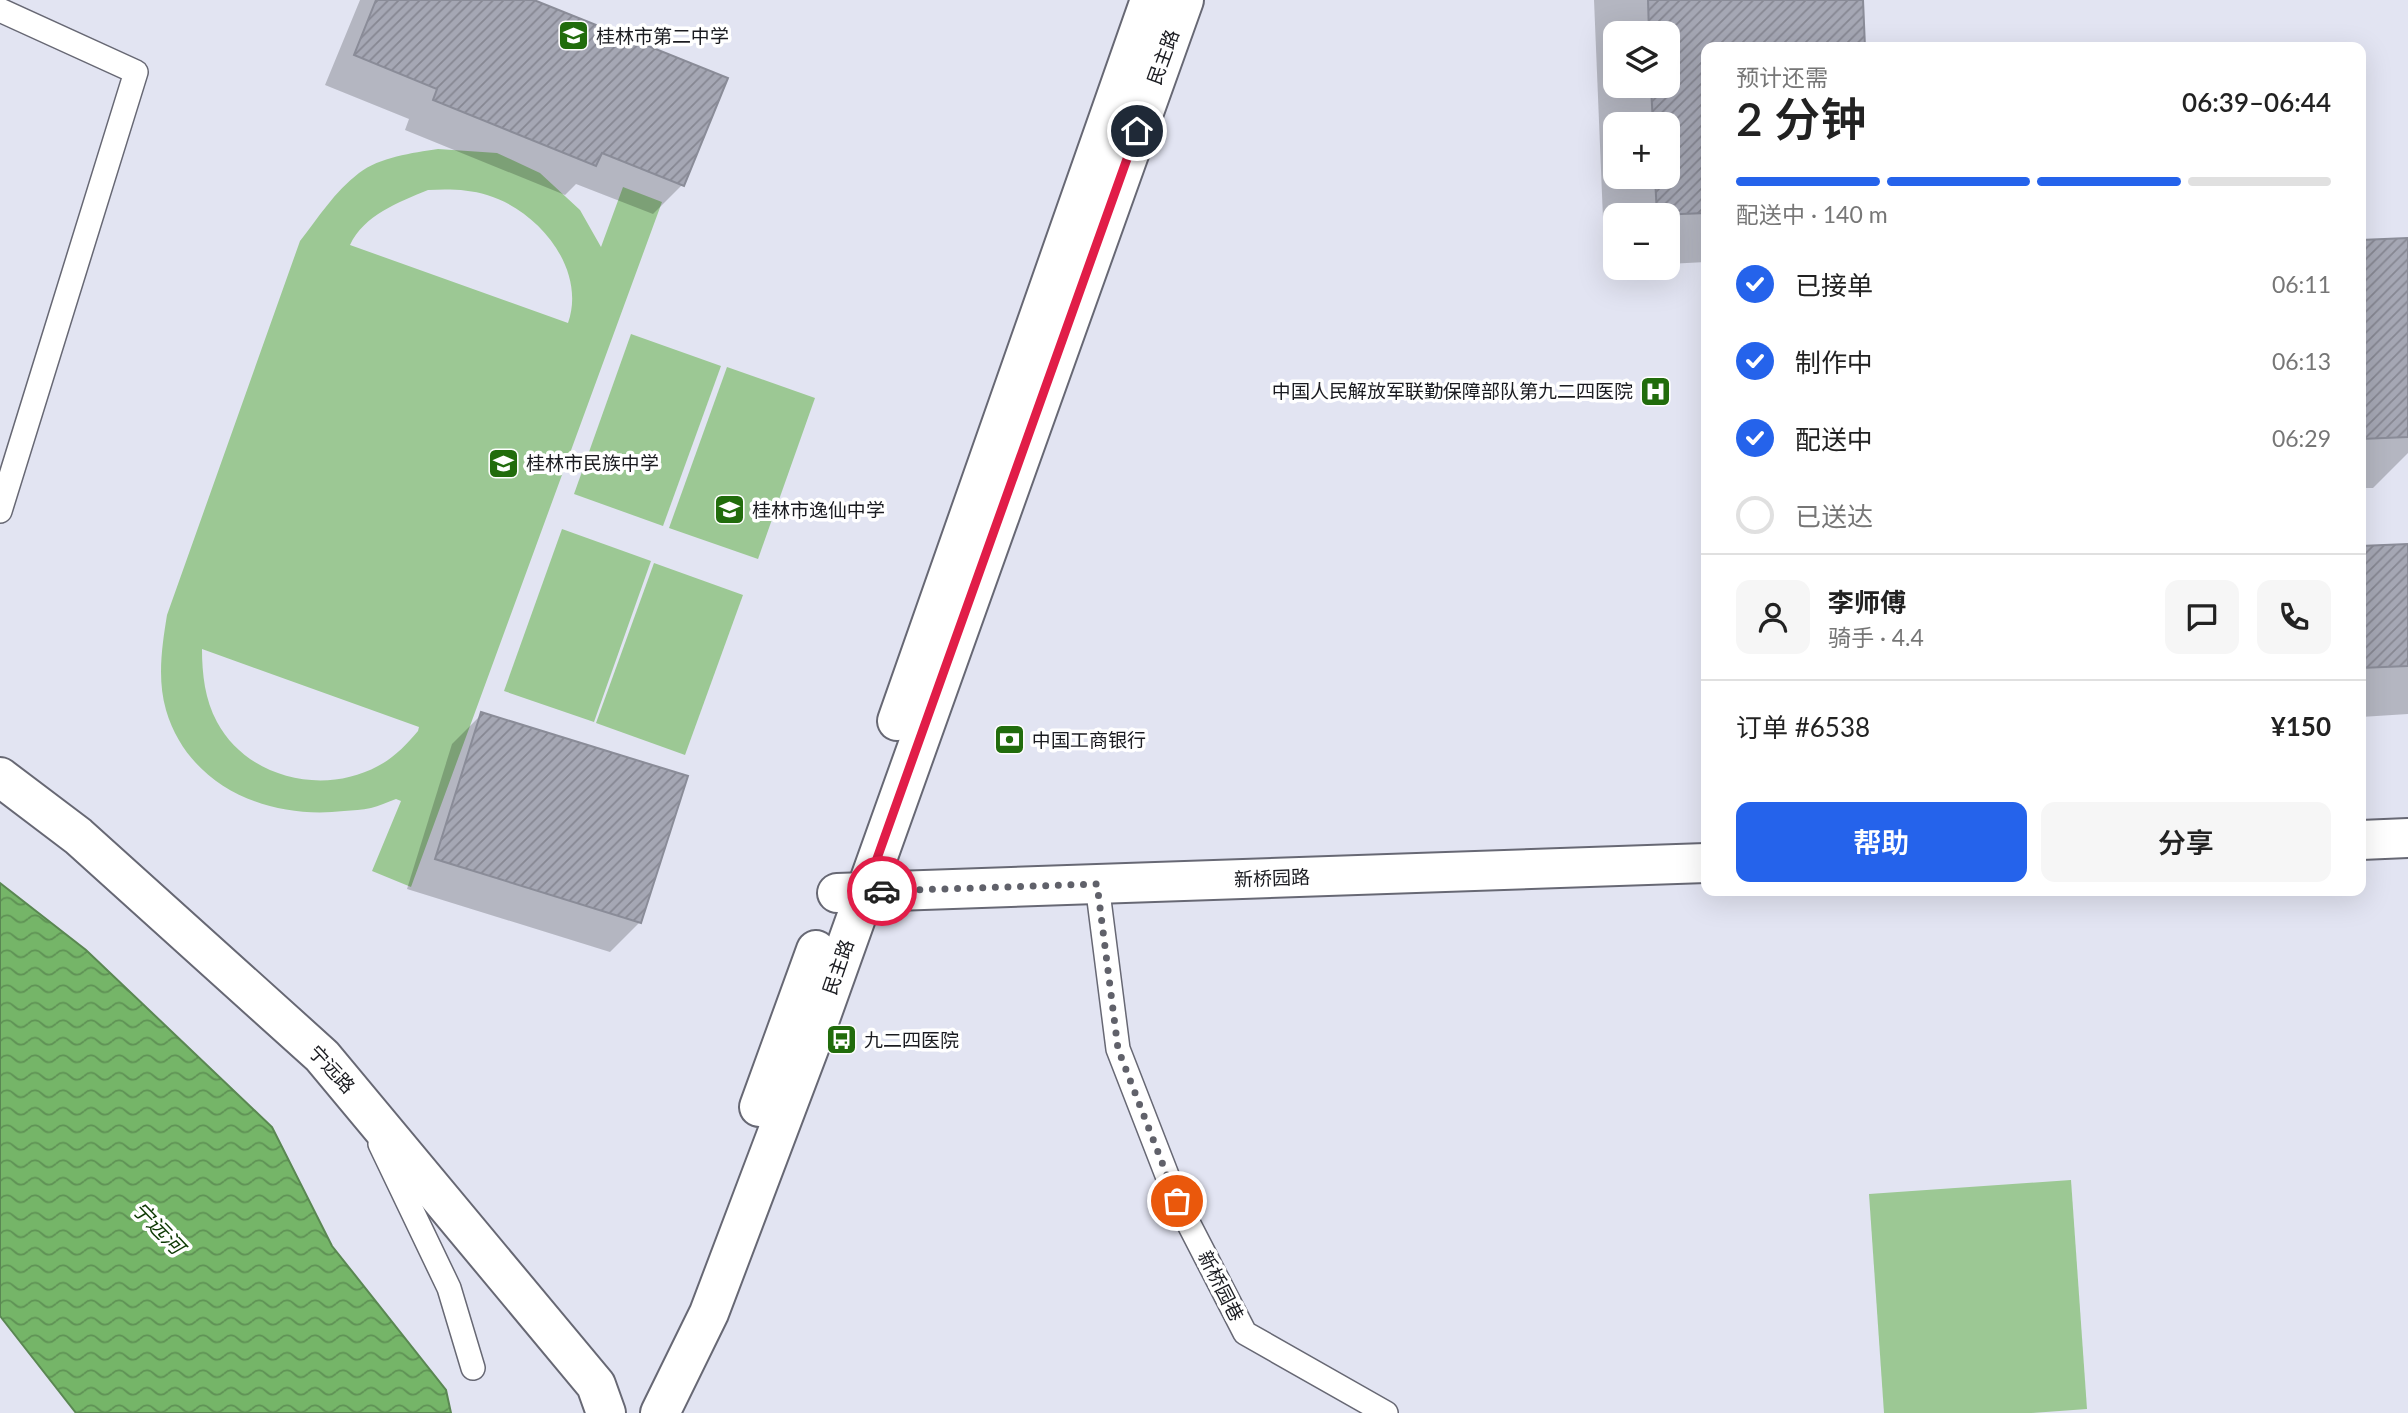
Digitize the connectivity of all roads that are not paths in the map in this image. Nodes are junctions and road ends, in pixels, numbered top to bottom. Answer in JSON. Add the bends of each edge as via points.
{"nodes":[{"id":1,"x":1150,"y":0,"type":"edge"},
{"id":2,"x":1184,"y":0,"type":"edge"},
{"id":3,"x":0,"y":10,"type":"edge"},
{"id":4,"x":0,"y":510,"type":"edge"},
{"id":5,"x":0,"y":777,"type":"edge"},
{"id":6,"x":2408,"y":838,"type":"edge"},
{"id":7,"x":2366,"y":840,"type":"edge"},
{"id":8,"x":1701,"y":863,"type":"edge"},
{"id":9,"x":1097,"y":884,"type":"junction"},
{"id":10,"x":851,"y":893,"type":"junction"},
{"id":11,"x":357,"y":1097,"type":"junction"},
{"id":12,"x":473,"y":1368,"type":"dead end"},
{"id":13,"x":606,"y":1413,"type":"edge"},
{"id":14,"x":650,"y":1413,"type":"edge"},
{"id":15,"x":660,"y":1413,"type":"edge"},
{"id":16,"x":1386,"y":1413,"type":"edge"}],
"edges":[{"from":1,"to":10,"type":"street","name":"民主路"},
{"from":2,"to":10,"type":"street","name":"民主路"},
{"from":3,"to":4,"type":"lane","via":[[136,72]]},
{"from":5,"to":11,"type":"street","name":"宁远路","via":[[78,836],[322,1056]]},
{"from":6,"to":7,"type":"street"},
{"from":8,"to":9,"type":"street","name":"新桥园路"},
{"from":9,"to":10,"type":"street","name":"新桥园路"},
{"from":9,"to":16,"type":"lane","name":"新桥园巷","via":[[1118,1049],[1177,1201],[1245,1333]]},
{"from":10,"to":14,"type":"street","name":"民主路","via":[[685,1306]]},
{"from":10,"to":15,"type":"street","name":"民主路","via":[[816,1030],[709,1313]]},
{"from":11,"to":12,"type":"lane","via":[[449,1288]]},
{"from":11,"to":13,"type":"street","name":"宁远路","via":[[596,1385]]}]}
